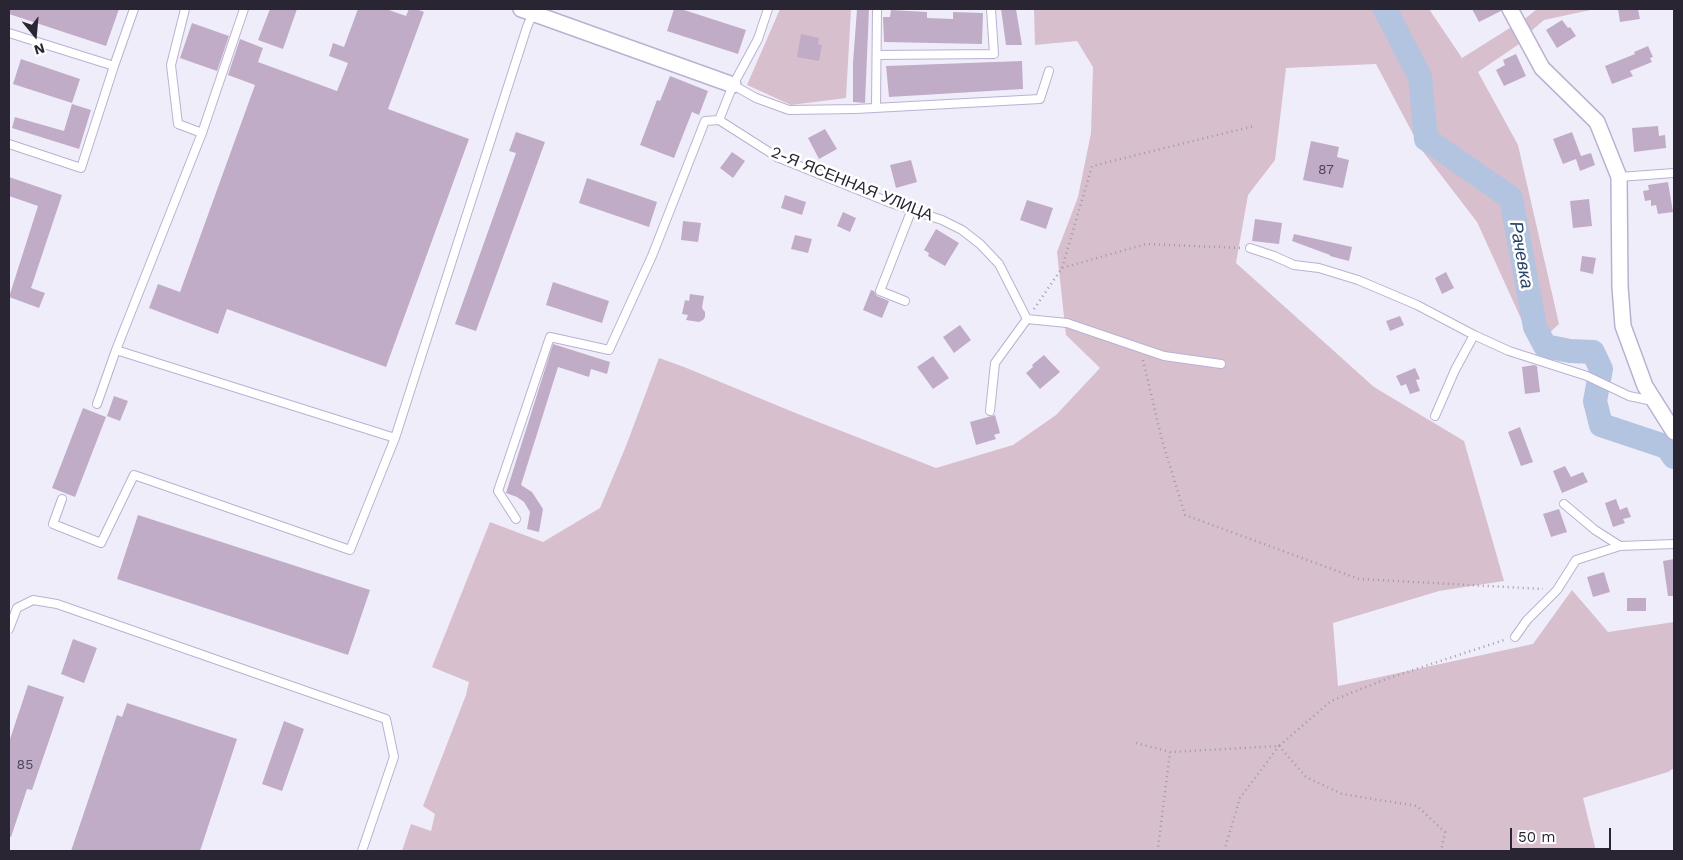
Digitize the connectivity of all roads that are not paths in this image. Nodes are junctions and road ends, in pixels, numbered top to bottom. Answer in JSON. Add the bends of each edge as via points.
{"nodes":[{"id":1,"x":134,"y":9,"type":"edge"},
{"id":2,"x":185,"y":9,"type":"edge"},
{"id":3,"x":244,"y":9,"type":"edge"},
{"id":4,"x":768,"y":9,"type":"edge"},
{"id":5,"x":877,"y":9,"type":"edge"},
{"id":6,"x":991,"y":9,"type":"edge"},
{"id":7,"x":1510,"y":9,"type":"edge"},
{"id":8,"x":530,"y":10,"type":"edge"},
{"id":9,"x":9,"y":33,"type":"edge"},
{"id":10,"x":877,"y":55,"type":"junction"},
{"id":11,"x":114,"y":66,"type":"junction"},
{"id":12,"x":1049,"y":72,"type":"dead end"},
{"id":13,"x":733,"y":85,"type":"junction"},
{"id":14,"x":876,"y":107,"type":"junction"},
{"id":15,"x":719,"y":120,"type":"junction"},
{"id":16,"x":202,"y":133,"type":"junction"},
{"id":17,"x":9,"y":144,"type":"edge"},
{"id":18,"x":1674,"y":172,"type":"edge"},
{"id":19,"x":1619,"y":177,"type":"junction"},
{"id":20,"x":912,"y":209,"type":"junction"},
{"id":21,"x":1250,"y":248,"type":"road end"},
{"id":22,"x":905,"y":300,"type":"dead end"},
{"id":23,"x":1027,"y":319,"type":"junction"},
{"id":24,"x":1474,"y":335,"type":"junction"},
{"id":25,"x":116,"y":350,"type":"junction"},
{"id":26,"x":1221,"y":364,"type":"dead end"},
{"id":27,"x":1655,"y":402,"type":"junction"},
{"id":28,"x":97,"y":404,"type":"dead end"},
{"id":29,"x":990,"y":411,"type":"dead end"},
{"id":30,"x":1435,"y":416,"type":"dead end"},
{"id":31,"x":1674,"y":432,"type":"edge"},
{"id":32,"x":395,"y":438,"type":"junction"},
{"id":33,"x":62,"y":499,"type":"dead end"},
{"id":34,"x":1564,"y":504,"type":"dead end"},
{"id":35,"x":516,"y":519,"type":"dead end"},
{"id":36,"x":1674,"y":544,"type":"edge"},
{"id":37,"x":1620,"y":546,"type":"junction"},
{"id":38,"x":9,"y":629,"type":"edge"},
{"id":39,"x":1515,"y":637,"type":"road end"},
{"id":40,"x":362,"y":851,"type":"edge"}],
"edges":[{"from":1,"to":11,"type":"lane"},
{"from":2,"to":16,"type":"lane","via":[[171,65],[178,124]]},
{"from":3,"to":16,"type":"lane"},
{"from":4,"to":13,"type":"lane","via":[[758,39]]},
{"from":5,"to":10,"type":"lane"},
{"from":6,"to":10,"type":"lane","via":[[994,54]]},
{"from":7,"to":19,"type":"street","via":[[1542,68],[1597,122]]},
{"from":8,"to":13,"type":"street"},
{"from":8,"to":32,"type":"lane"},
{"from":9,"to":11,"type":"lane"},
{"from":10,"to":14,"type":"lane"},
{"from":11,"to":17,"type":"lane","via":[[81,168]]},
{"from":12,"to":14,"type":"lane","via":[[1040,99]]},
{"from":13,"to":14,"type":"lane","via":[[789,110]]},
{"from":13,"to":15,"type":"lane"},
{"from":15,"to":20,"type":"lane","name":"2-Я ЯСЕННАЯ УЛИЦА","via":[[777,157]]},
{"from":15,"to":35,"type":"lane","via":[[705,121],[652,256],[609,350],[550,337],[498,491]]},
{"from":16,"to":25,"type":"lane"},
{"from":18,"to":19,"type":"lane"},
{"from":19,"to":27,"type":"street","via":[[1620,286],[1624,326]]},
{"from":20,"to":22,"type":"lane","via":[[880,291]]},
{"from":20,"to":23,"type":"lane","name":"2-Я ЯСЕННАЯ УЛИЦА","via":[[962,230],[980,244],[999,264]]},
{"from":21,"to":24,"type":"lane","via":[[1294,265],[1319,268],[1358,280],[1417,305]]},
{"from":23,"to":26,"type":"lane","via":[[1066,323],[1164,356]]},
{"from":23,"to":29,"type":"lane","via":[[995,363]]},
{"from":24,"to":27,"type":"lane","via":[[1509,351],[1587,376],[1629,396]]},
{"from":24,"to":30,"type":"lane","via":[[1454,370]]},
{"from":25,"to":28,"type":"lane"},
{"from":25,"to":32,"type":"lane"},
{"from":27,"to":31,"type":"street"},
{"from":32,"to":33,"type":"lane","via":[[350,550],[134,475],[101,543],[53,524]]},
{"from":34,"to":37,"type":"lane"},
{"from":36,"to":37,"type":"lane"},
{"from":37,"to":39,"type":"lane","via":[[1576,560],[1557,590]]},
{"from":38,"to":40,"type":"lane","via":[[17,608],[33,600],[57,604],[386,719],[394,758]]}]}
